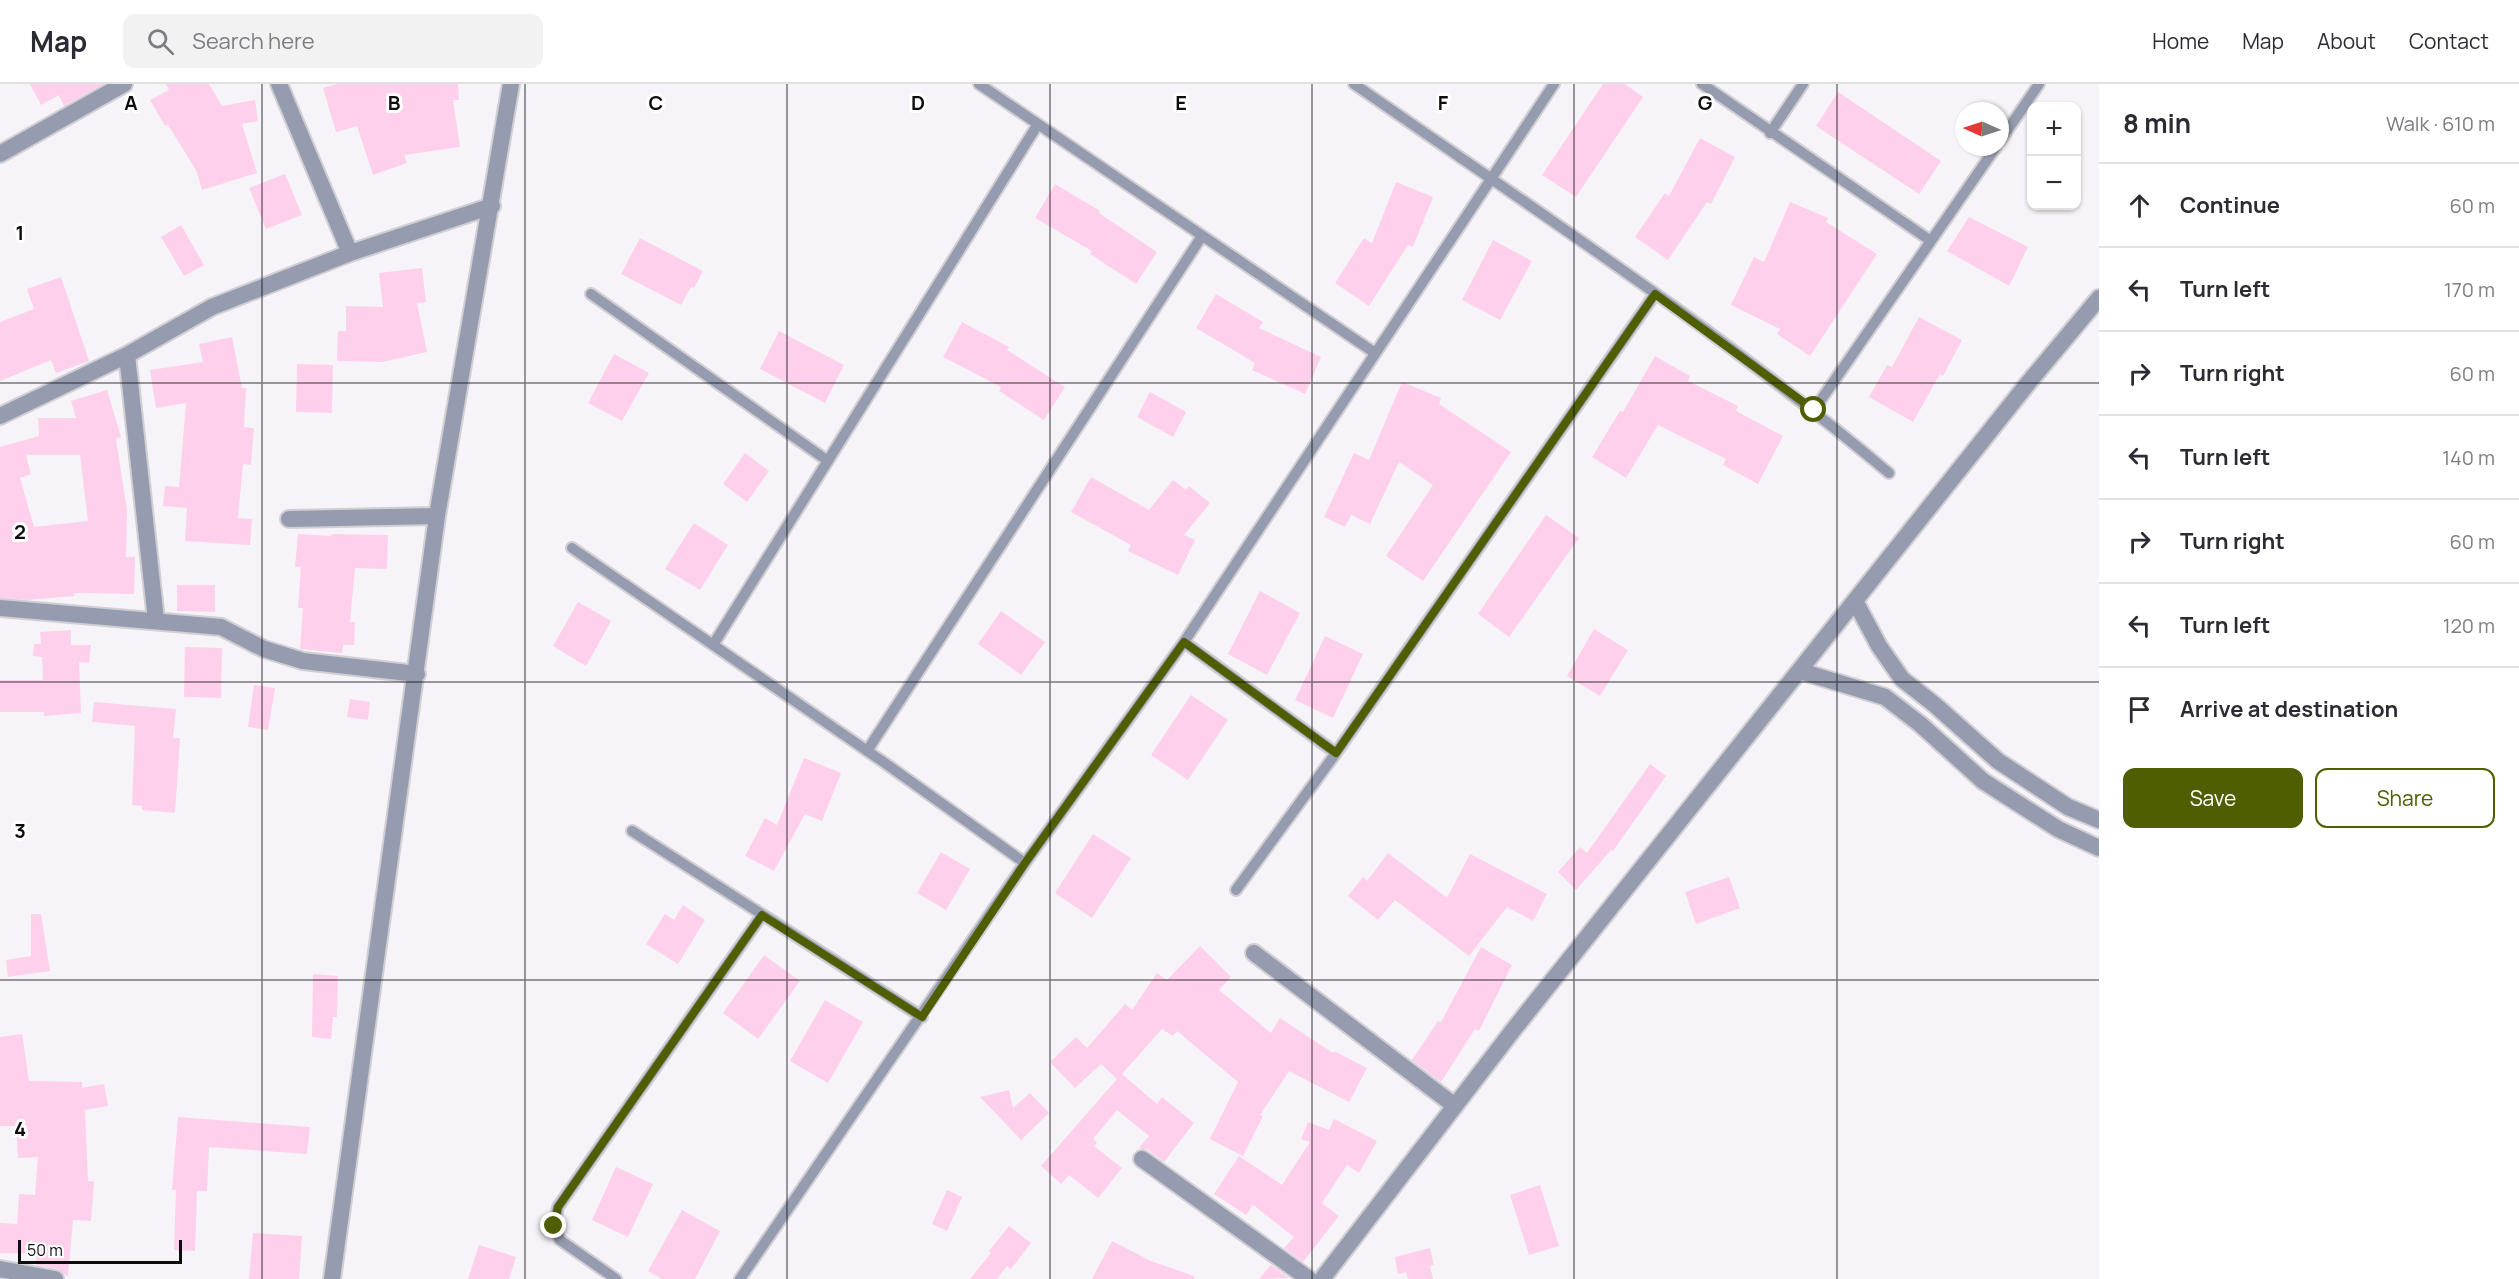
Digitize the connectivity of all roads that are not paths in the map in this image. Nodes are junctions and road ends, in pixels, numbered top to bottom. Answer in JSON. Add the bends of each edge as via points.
{"nodes":[{"id":1,"x":124,"y":84,"type":"edge"},
{"id":2,"x":279,"y":84,"type":"edge"},
{"id":3,"x":511,"y":84,"type":"edge"},
{"id":4,"x":979,"y":84,"type":"edge"},
{"id":5,"x":1354,"y":84,"type":"edge"},
{"id":6,"x":1554,"y":84,"type":"edge"},
{"id":7,"x":1702,"y":84,"type":"edge"},
{"id":8,"x":1803,"y":84,"type":"edge"},
{"id":9,"x":2039,"y":84,"type":"edge"},
{"id":10,"x":1038,"y":124,"type":"junction"},
{"id":11,"x":2009,"y":128,"type":"edge"},
{"id":12,"x":1770,"y":133,"type":"junction"},
{"id":13,"x":0,"y":154,"type":"edge"},
{"id":14,"x":1990,"y":156,"type":"edge"},
{"id":15,"x":1490,"y":178,"type":"junction"},
{"id":16,"x":492,"y":206,"type":"junction"},
{"id":17,"x":1202,"y":236,"type":"junction"},
{"id":18,"x":1931,"y":242,"type":"junction"},
{"id":19,"x":350,"y":253,"type":"junction"},
{"id":20,"x":591,"y":294,"type":"dead end"},
{"id":21,"x":1655,"y":294,"type":"junction"},
{"id":22,"x":2099,"y":298,"type":"edge"},
{"id":23,"x":1375,"y":352,"type":"junction"},
{"id":24,"x":127,"y":355,"type":"junction"},
{"id":25,"x":1814,"y":410,"type":"junction"},
{"id":26,"x":0,"y":416,"type":"edge"},
{"id":27,"x":828,"y":461,"type":"junction"},
{"id":28,"x":1889,"y":473,"type":"dead end"},
{"id":29,"x":437,"y":516,"type":"junction"},
{"id":30,"x":289,"y":519,"type":"dead end"},
{"id":31,"x":572,"y":548,"type":"dead end"},
{"id":32,"x":1855,"y":601,"type":"junction"},
{"id":33,"x":0,"y":608,"type":"edge"},
{"id":34,"x":156,"y":620,"type":"junction"},
{"id":35,"x":1184,"y":642,"type":"junction"},
{"id":36,"x":713,"y":645,"type":"junction"},
{"id":37,"x":1800,"y":671,"type":"junction"},
{"id":38,"x":417,"y":674,"type":"junction"},
{"id":39,"x":867,"y":751,"type":"junction"},
{"id":40,"x":1336,"y":753,"type":"junction"},
{"id":41,"x":2068,"y":807,"type":"junction"},
{"id":42,"x":2099,"y":820,"type":"edge"},
{"id":43,"x":2058,"y":829,"type":"junction"},
{"id":44,"x":632,"y":831,"type":"dead end"},
{"id":45,"x":2099,"y":848,"type":"edge"},
{"id":46,"x":1025,"y":863,"type":"junction"},
{"id":47,"x":1236,"y":890,"type":"dead end"},
{"id":48,"x":762,"y":915,"type":"junction"},
{"id":49,"x":1254,"y":953,"type":"dead end"},
{"id":50,"x":922,"y":1017,"type":"junction"},
{"id":51,"x":1455,"y":1106,"type":"junction"},
{"id":52,"x":1142,"y":1159,"type":"dead end"},
{"id":53,"x":0,"y":1269,"type":"edge"},
{"id":54,"x":55,"y":1279,"type":"edge"},
{"id":55,"x":332,"y":1279,"type":"edge"},
{"id":56,"x":616,"y":1279,"type":"edge"},
{"id":57,"x":740,"y":1279,"type":"edge"},
{"id":58,"x":1309,"y":1279,"type":"edge"},
{"id":59,"x":1322,"y":1279,"type":"edge"}],
"edges":[{"from":1,"to":13,"type":"street"},
{"from":2,"to":19,"type":"street"},
{"from":3,"to":16,"type":"street"},
{"from":4,"to":10,"type":"lane"},
{"from":5,"to":15,"type":"lane"},
{"from":6,"to":15,"type":"lane"},
{"from":7,"to":12,"type":"lane"},
{"from":8,"to":12,"type":"lane"},
{"from":9,"to":11,"type":"lane"},
{"from":10,"to":17,"type":"lane"},
{"from":10,"to":27,"type":"lane"},
{"from":12,"to":18,"type":"lane"},
{"from":14,"to":18,"type":"lane"},
{"from":15,"to":21,"type":"lane"},
{"from":15,"to":23,"type":"lane"},
{"from":16,"to":19,"type":"street"},
{"from":16,"to":29,"type":"street"},
{"from":17,"to":23,"type":"lane"},
{"from":17,"to":39,"type":"lane"},
{"from":18,"to":25,"type":"lane"},
{"from":19,"to":24,"type":"street","via":[[212,307]]},
{"from":20,"to":27,"type":"lane"},
{"from":21,"to":25,"type":"lane"},
{"from":21,"to":40,"type":"lane"},
{"from":22,"to":32,"type":"street"},
{"from":23,"to":35,"type":"lane"},
{"from":24,"to":26,"type":"street"},
{"from":24,"to":34,"type":"street"},
{"from":25,"to":28,"type":"lane"},
{"from":27,"to":36,"type":"lane"},
{"from":29,"to":30,"type":"street"},
{"from":29,"to":38,"type":"street"},
{"from":31,"to":36,"type":"lane"},
{"from":32,"to":37,"type":"street"},
{"from":32,"to":41,"type":"street","via":[[1902,679],[1998,761]]},
{"from":33,"to":34,"type":"street"},
{"from":34,"to":38,"type":"street","via":[[222,627],[264,649],[303,661]]},
{"from":35,"to":40,"type":"lane"},
{"from":35,"to":46,"type":"lane"},
{"from":36,"to":39,"type":"lane"},
{"from":37,"to":43,"type":"street","via":[[1885,697],[1983,781]]},
{"from":37,"to":51,"type":"street"},
{"from":38,"to":55,"type":"street"},
{"from":39,"to":46,"type":"lane"},
{"from":40,"to":47,"type":"lane"},
{"from":41,"to":42,"type":"street"},
{"from":41,"to":43,"type":"street"},
{"from":43,"to":45,"type":"street"},
{"from":44,"to":48,"type":"lane"},
{"from":46,"to":50,"type":"lane"},
{"from":48,"to":50,"type":"lane"},
{"from":48,"to":56,"type":"lane","via":[[558,1207],[554,1226],[560,1240]]},
{"from":49,"to":51,"type":"street"},
{"from":50,"to":57,"type":"lane"},
{"from":51,"to":59,"type":"street"},
{"from":52,"to":58,"type":"street"},
{"from":53,"to":54,"type":"street"}]}
